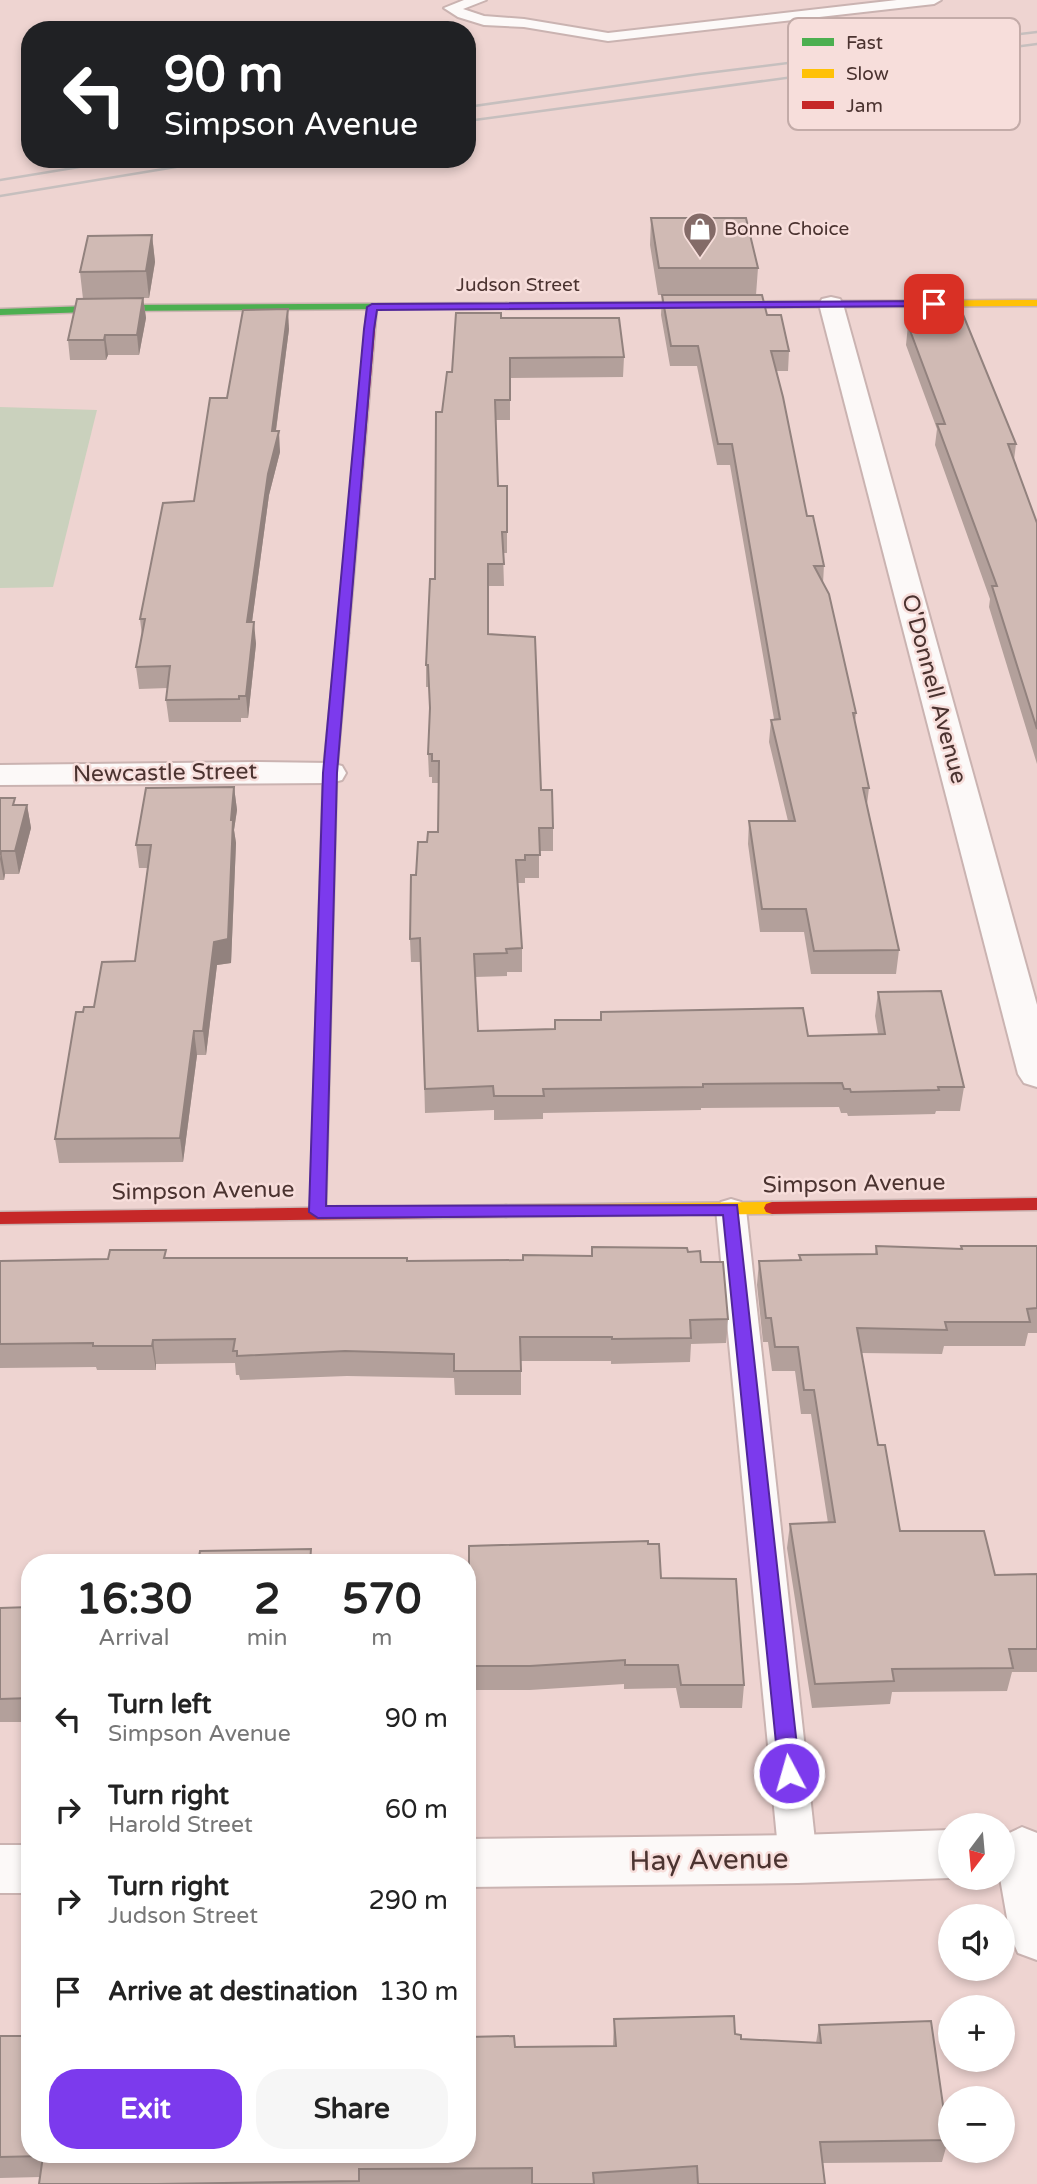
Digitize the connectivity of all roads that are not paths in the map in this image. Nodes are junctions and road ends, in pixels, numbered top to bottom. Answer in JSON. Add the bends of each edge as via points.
{"nodes":[{"id":1,"x":479,"y":0,"type":"edge"},
{"id":2,"x":934,"y":0,"type":"edge"},
{"id":3,"x":1037,"y":303,"type":"edge"},
{"id":4,"x":831,"y":304,"type":"junction"},
{"id":5,"x":372,"y":307,"type":"junction"},
{"id":6,"x":0,"y":313,"type":"edge"},
{"id":7,"x":330,"y":773,"type":"junction"},
{"id":8,"x":0,"y":775,"type":"edge"},
{"id":9,"x":1037,"y":1074,"type":"edge"},
{"id":10,"x":1037,"y":1204,"type":"edge"},
{"id":11,"x":731,"y":1209,"type":"junction"},
{"id":12,"x":318,"y":1212,"type":"junction"},
{"id":13,"x":0,"y":1218,"type":"edge"},
{"id":14,"x":1021,"y":1851,"type":"edge"},
{"id":15,"x":938,"y":1854,"type":"edge"},
{"id":16,"x":798,"y":1859,"type":"junction"},
{"id":17,"x":476,"y":1863,"type":"edge"},
{"id":18,"x":0,"y":1869,"type":"edge"},
{"id":19,"x":21,"y":1869,"type":"edge"},
{"id":20,"x":1037,"y":1934,"type":"edge"}],
"edges":[{"from":1,"to":2,"type":"lane","via":[[451,8],[469,19],[536,24],[584,37]]},
{"from":3,"to":4,"type":"street","name":"Judson Street"},
{"from":4,"to":5,"type":"street","name":"Judson Street"},
{"from":4,"to":9,"type":"street","name":"O'Donnell Avenue"},
{"from":5,"to":6,"type":"street","name":"Judson Street"},
{"from":5,"to":7,"type":"street"},
{"from":7,"to":8,"type":"street","name":"Newcastle Street"},
{"from":7,"to":12,"type":"street"},
{"from":10,"to":11,"type":"street","name":"Simpson Avenue"},
{"from":11,"to":12,"type":"street","name":"Simpson Avenue"},
{"from":11,"to":16,"type":"lane"},
{"from":12,"to":13,"type":"street","name":"Simpson Avenue"},
{"from":14,"to":20,"type":"street"},
{"from":15,"to":16,"type":"street","name":"Hay Avenue"},
{"from":16,"to":17,"type":"street","name":"Hay Avenue"},
{"from":18,"to":19,"type":"street"}]}
